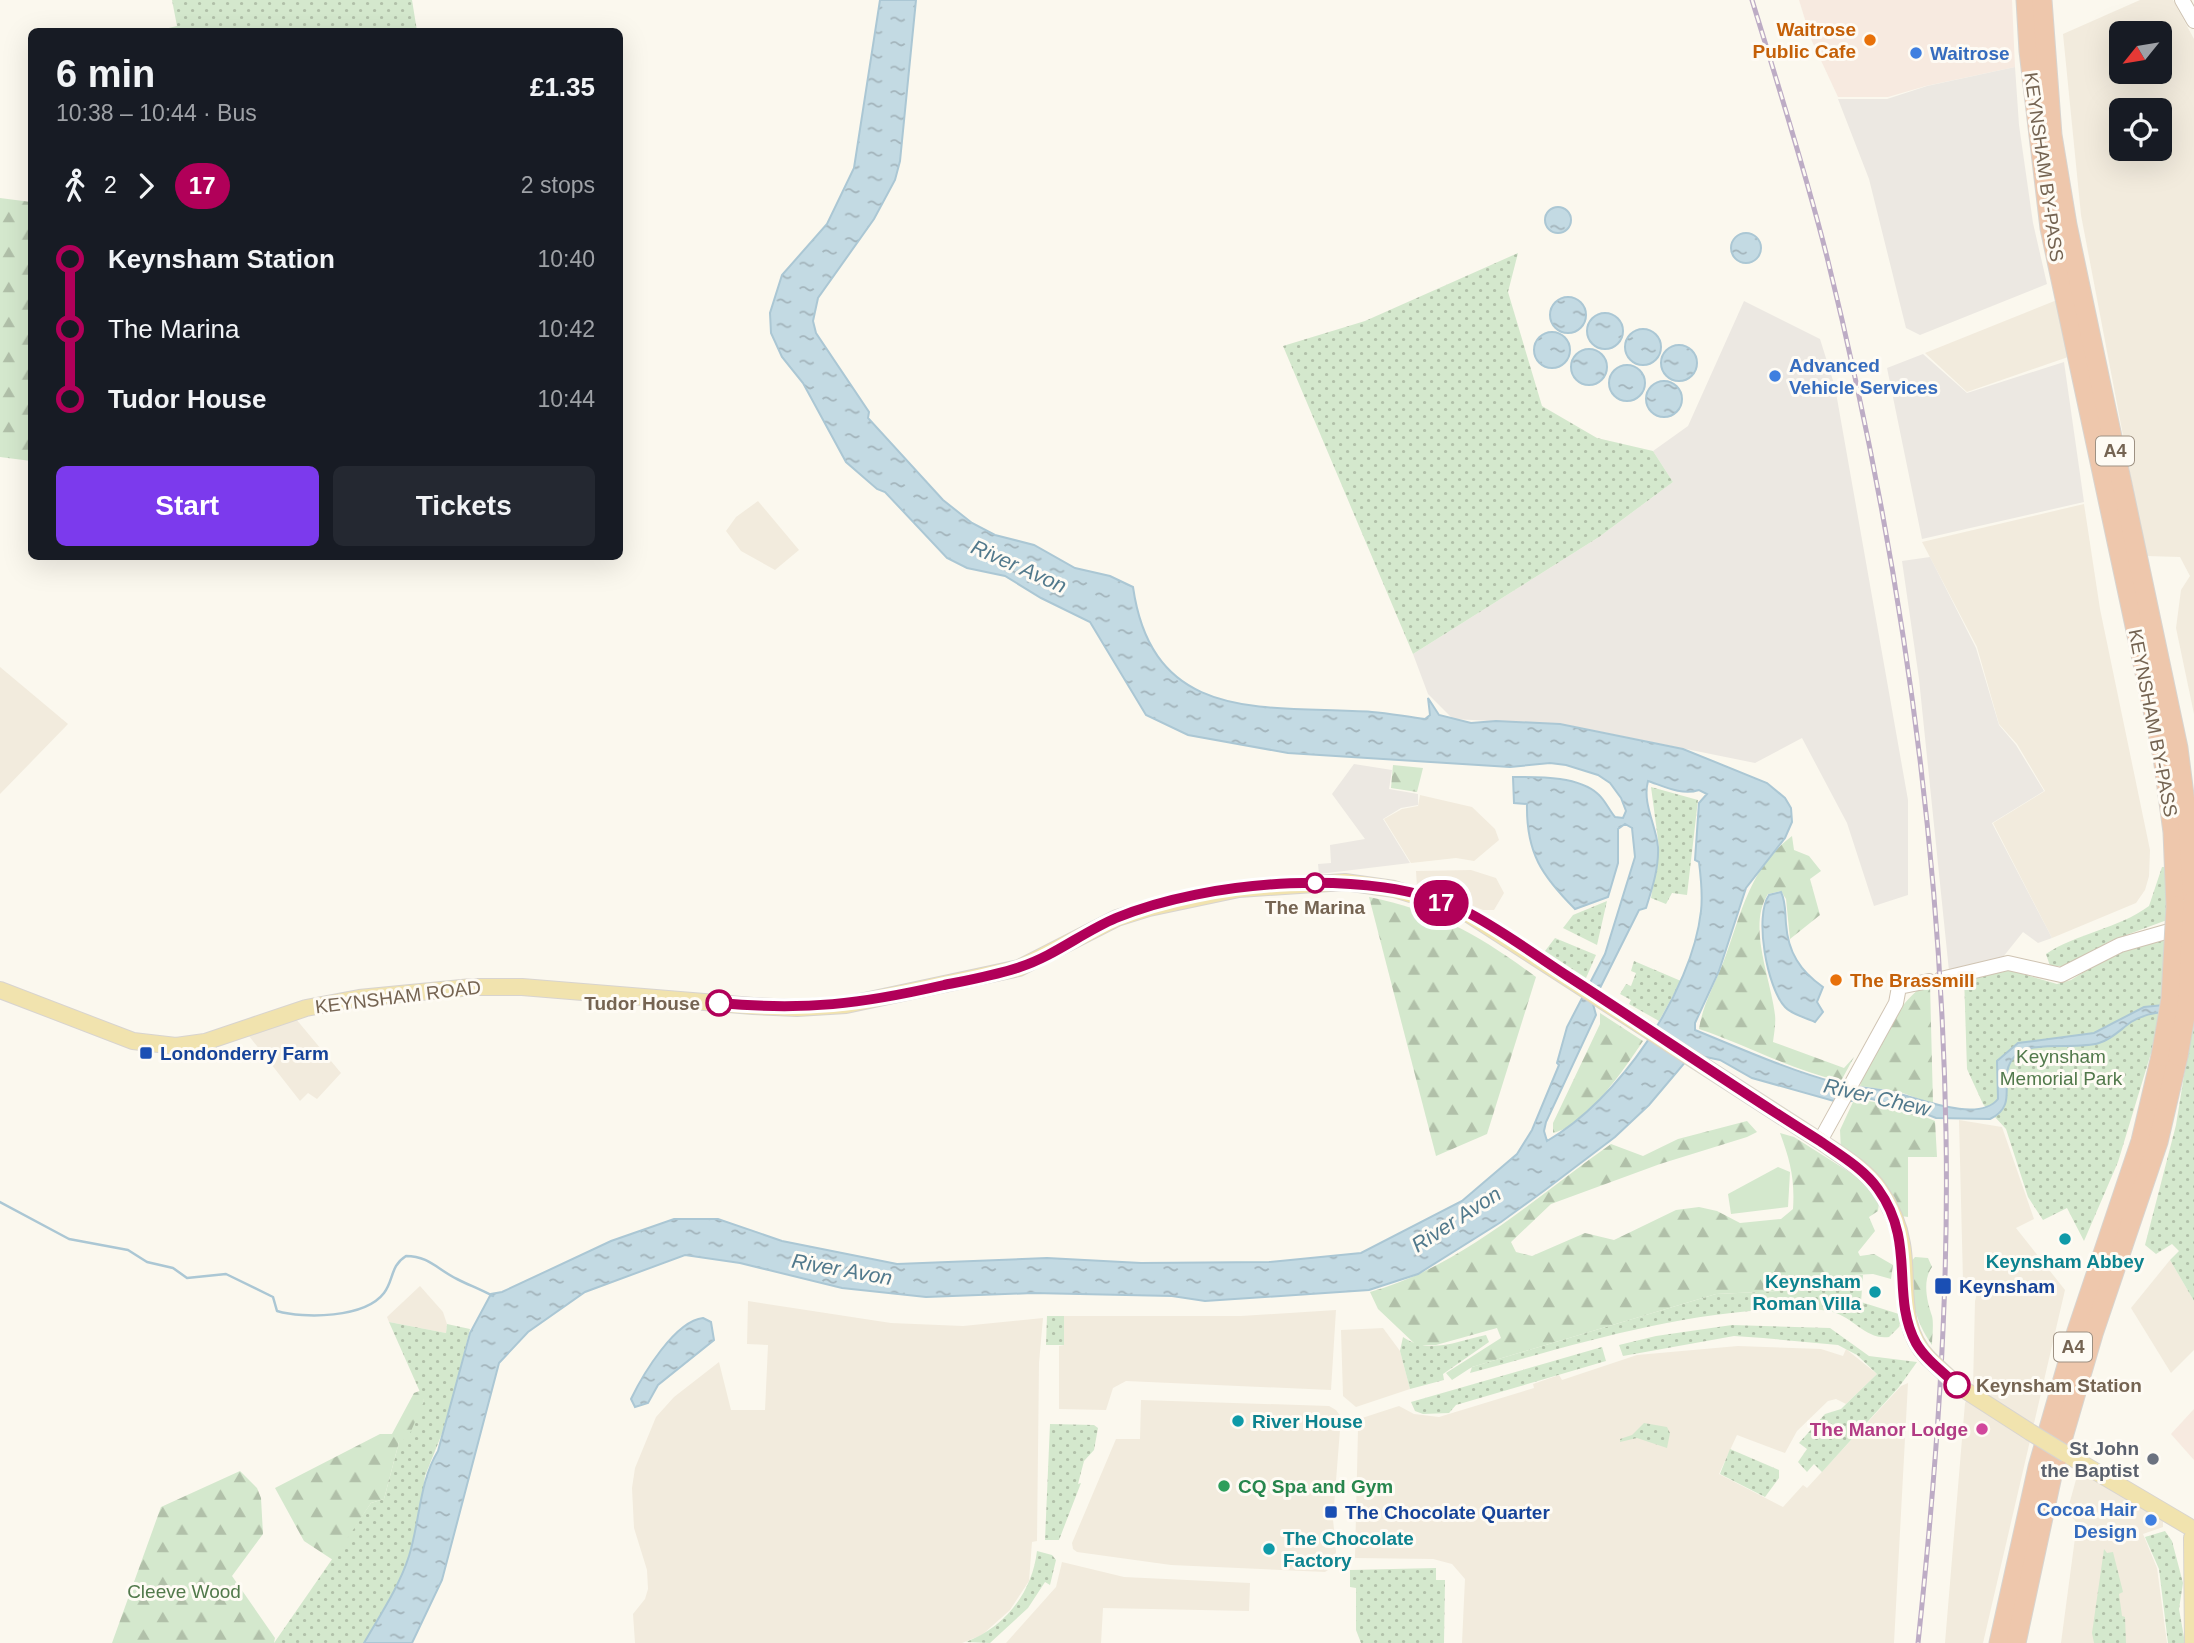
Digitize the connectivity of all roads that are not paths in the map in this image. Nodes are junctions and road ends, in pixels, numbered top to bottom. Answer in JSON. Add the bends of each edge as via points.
{"nodes":[{"id":1,"x":2026,"y":0,"type":"edge"},
{"id":2,"x":2042,"y":0,"type":"edge"},
{"id":3,"x":2182,"y":0,"type":"edge"},
{"id":4,"x":2194,"y":21,"type":"edge"},
{"id":5,"x":2184,"y":903,"type":"edge"},
{"id":6,"x":2194,"y":923,"type":"edge"},
{"id":7,"x":0,"y":990,"type":"edge"},
{"id":8,"x":2170,"y":1056,"type":"junction"},
{"id":9,"x":1820,"y":1141,"type":"junction"},
{"id":10,"x":2192,"y":1531,"type":"edge"},
{"id":11,"x":1999,"y":1643,"type":"edge"},
{"id":12,"x":2016,"y":1643,"type":"edge"},
{"id":13,"x":2193,"y":1643,"type":"edge"}],
"edges":[{"from":1,"to":5,"type":"highway","name":"KEYNSHAM BY-PASS","number":"A4","via":[[2050,228],[2163,757]]},
{"from":2,"to":5,"type":"highway","name":"KEYNSHAM BY-PASS","number":"A4","via":[[2052,135],[2067,225],[2178,748],[2188,826]]},
{"from":3,"to":4,"type":"street"},
{"from":5,"to":8,"type":"highway","name":"KEYNSHAM BY-PASS","number":"A4","bridge":true,"via":[[2188,999]]},
{"from":6,"to":9,"type":"street","via":[[2120,946],[2061,975],[2008,963],[1899,987],[1896,1003]]},
{"from":7,"to":9,"type":"main road","name":"KEYNSHAM ROAD","via":[[133,1041],[176,1046],[205,1042],[306,1008],[472,986],[753,1006],[846,1005],[1019,968],[1117,918],[1149,908],[1239,889],[1345,882],[1419,895],[1462,910]]},
{"from":8,"to":11,"type":"highway","name":"KEYNSHAM BY-PASS","number":"A4","via":[[2077,1331],[2038,1467]]},
{"from":8,"to":12,"type":"highway","name":"KEYNSHAM BY-PASS","number":"A4","via":[[2158,1142],[2093,1334],[2053,1471]]},
{"from":9,"to":10,"type":"main road","name":"KEYNSHAM ROAD","bridge":true,"via":[[1869,1179],[1891,1210],[1902,1245],[1909,1322],[1924,1353],[1957,1385]]},
{"from":10,"to":13,"type":"main road"}]}
